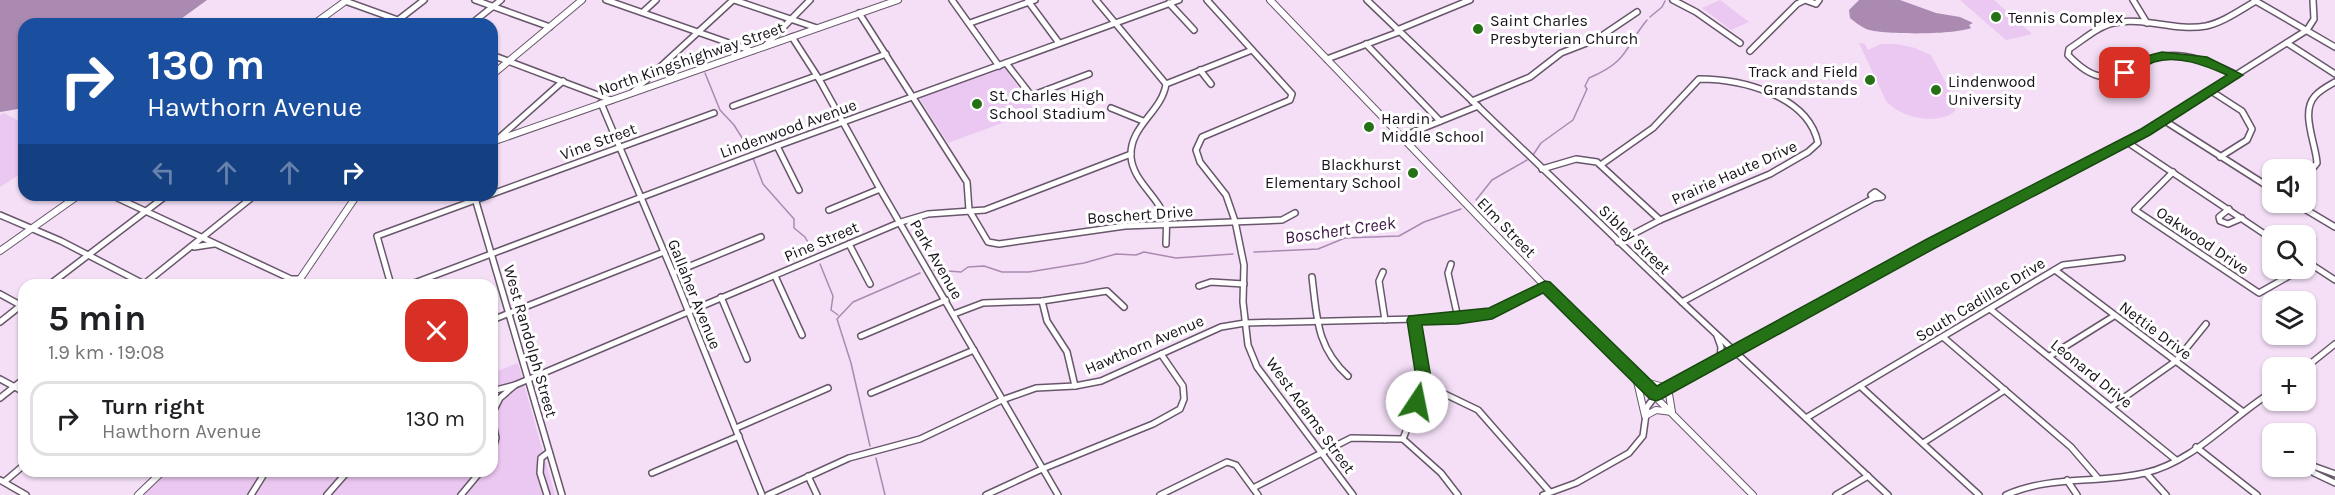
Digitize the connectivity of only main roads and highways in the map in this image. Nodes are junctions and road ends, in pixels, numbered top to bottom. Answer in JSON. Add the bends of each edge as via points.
{"nodes":[{"id":1,"x":346,"y":0,"type":"edge"},
{"id":2,"x":582,"y":0,"type":"edge"},
{"id":3,"x":895,"y":0,"type":"edge"},
{"id":4,"x":1270,"y":0,"type":"edge"},
{"id":5,"x":322,"y":18,"type":"edge"},
{"id":6,"x":498,"y":70,"type":"edge"},
{"id":7,"x":498,"y":140,"type":"edge"},
{"id":8,"x":70,"y":201,"type":"edge"},
{"id":9,"x":353,"y":201,"type":"edge"},
{"id":10,"x":0,"y":251,"type":"edge"},
{"id":11,"x":300,"y":279,"type":"edge"},
{"id":12,"x":1635,"y":374,"type":"junction"},
{"id":13,"x":1641,"y":381,"type":"junction"},
{"id":14,"x":1672,"y":412,"type":"junction"},
{"id":15,"x":151,"y":477,"type":"edge"},
{"id":16,"x":157,"y":477,"type":"edge"},
{"id":17,"x":133,"y":495,"type":"edge"},
{"id":18,"x":138,"y":495,"type":"edge"},
{"id":19,"x":1753,"y":495,"type":"edge"}],
"edges":[{"from":1,"to":5,"type":"main road"},
{"from":2,"to":6,"type":"main road"},
{"from":3,"to":7,"type":"main road","name":"North Kingshighway Street"},
{"from":4,"to":12,"type":"main road","name":"Elm Street"},
{"from":8,"to":10,"type":"main road"},
{"from":9,"to":11,"type":"main road"},
{"from":12,"to":13,"type":"main road","name":"Elm Street"},
{"from":12,"to":14,"type":"main road","via":[[1645,416],[1656,410]]},
{"from":13,"to":14,"type":"main road","name":"Elm Street"},
{"from":13,"to":14,"type":"main road","via":[[1668,388]]},
{"from":14,"to":19,"type":"main road","name":"Elm Street"},
{"from":15,"to":17,"type":"main road"},
{"from":16,"to":18,"type":"main road"}]}
